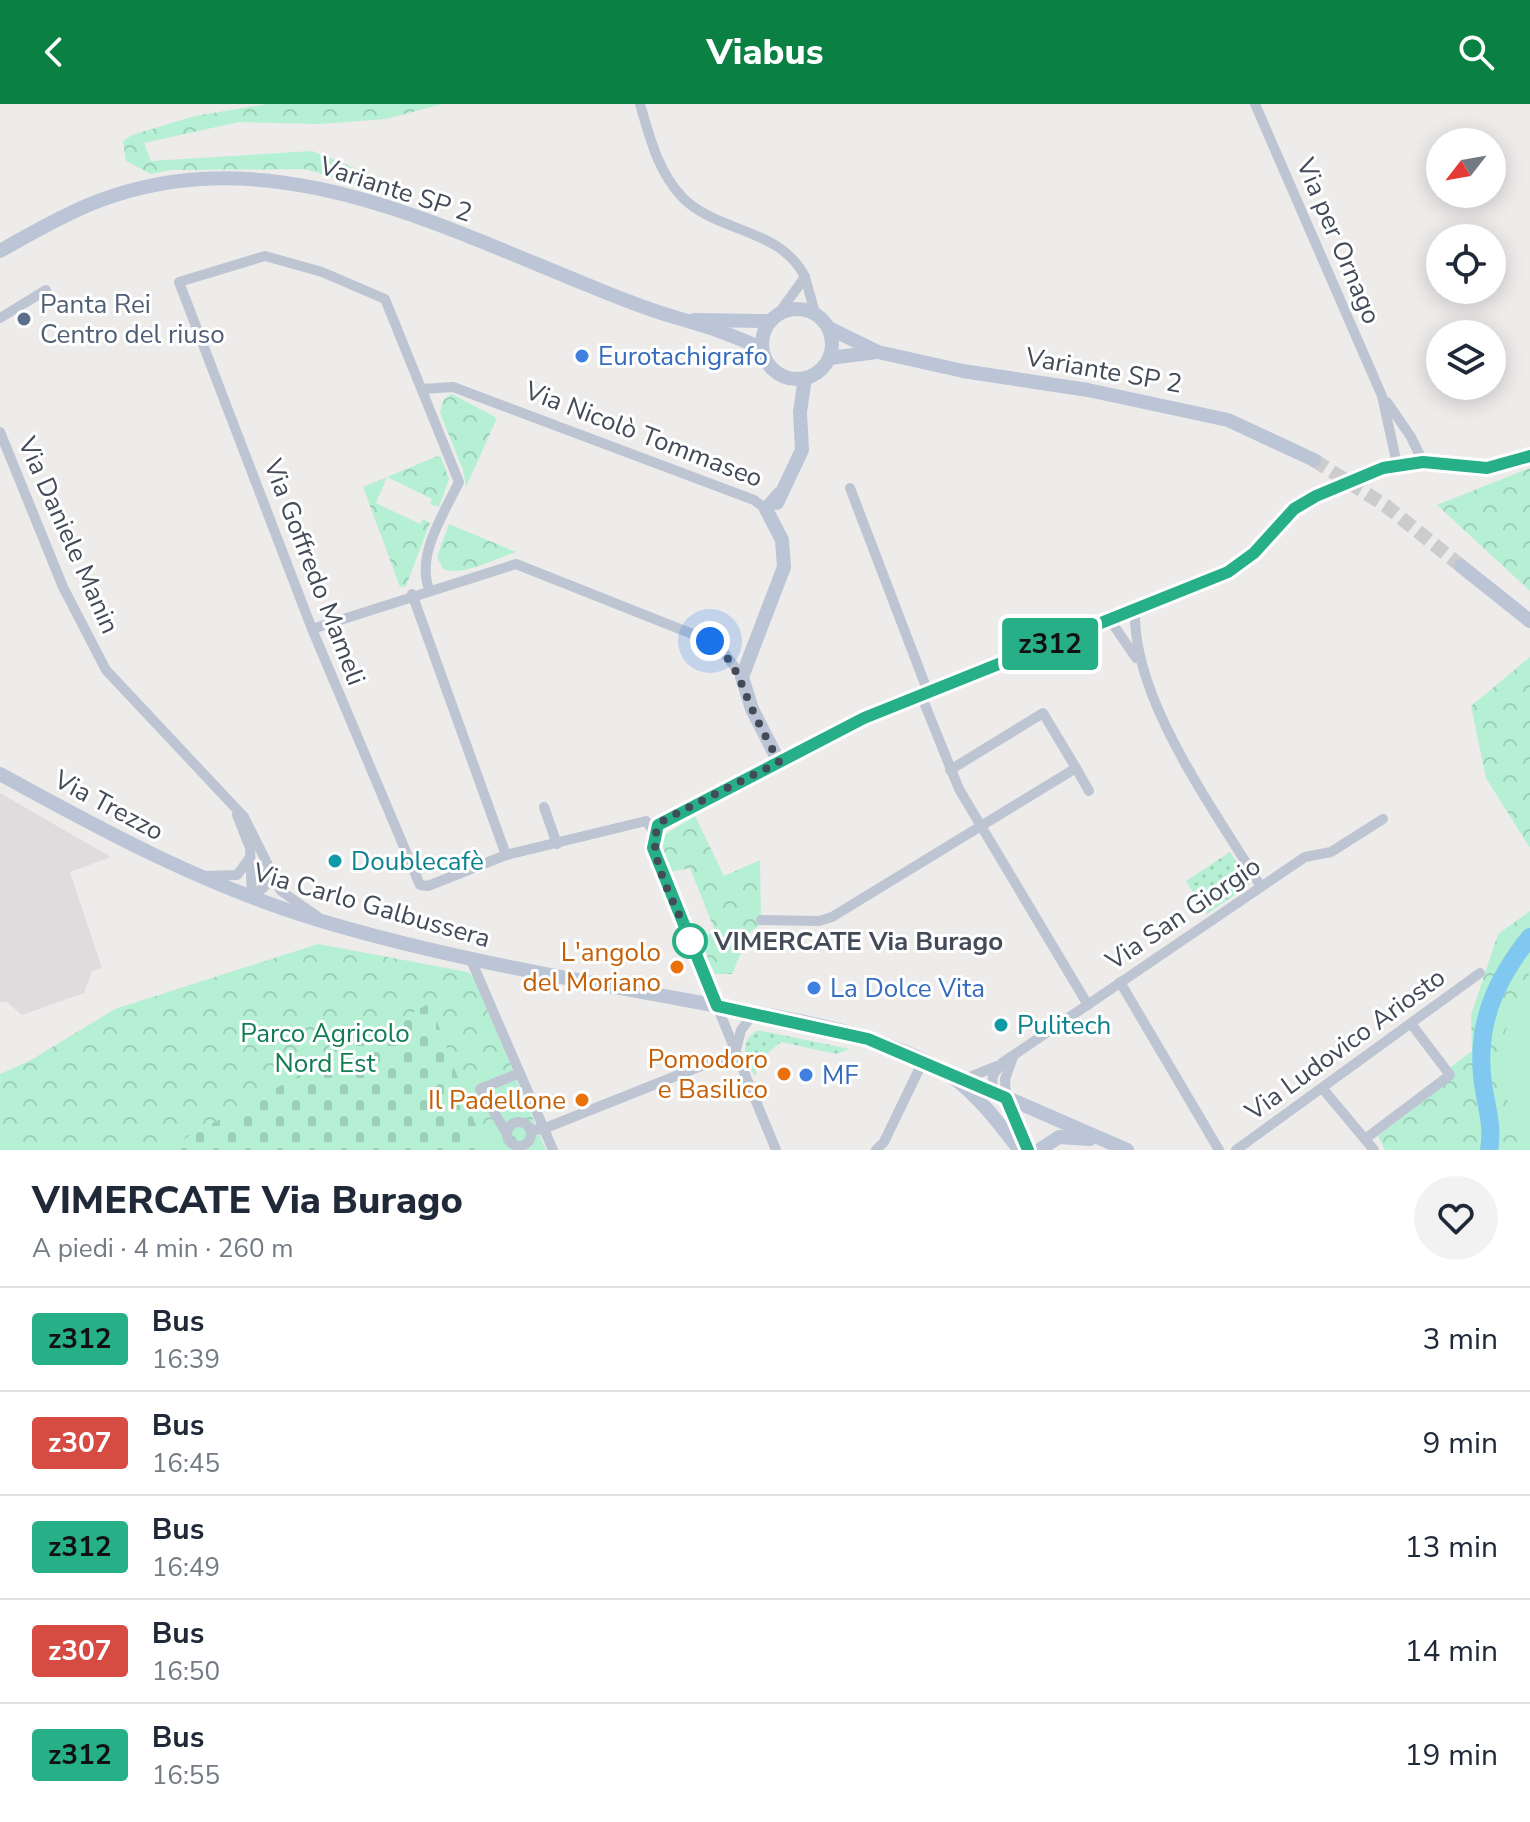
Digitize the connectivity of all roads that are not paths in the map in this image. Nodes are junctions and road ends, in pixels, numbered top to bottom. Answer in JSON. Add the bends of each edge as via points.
{"nodes":[{"id":1,"x":640,"y":104,"type":"edge"},
{"id":2,"x":1255,"y":104,"type":"edge"},
{"id":3,"x":0,"y":251,"type":"edge"},
{"id":4,"x":805,"y":277,"type":"junction"},
{"id":5,"x":46,"y":290,"type":"dead end"},
{"id":6,"x":815,"y":313,"type":"junction"},
{"id":7,"x":775,"y":317,"type":"junction"},
{"id":8,"x":0,"y":318,"type":"edge"},
{"id":9,"x":682,"y":319,"type":"junction"},
{"id":10,"x":829,"y":328,"type":"junction"},
{"id":11,"x":762,"y":349,"type":"junction"},
{"id":12,"x":878,"y":352,"type":"junction"},
{"id":13,"x":830,"y":358,"type":"junction"},
{"id":14,"x":782,"y":376,"type":"junction"},
{"id":15,"x":805,"y":378,"type":"junction"},
{"id":16,"x":422,"y":389,"type":"junction"},
{"id":17,"x":1382,"y":396,"type":"junction"},
{"id":18,"x":800,"y":412,"type":"junction"},
{"id":19,"x":0,"y":432,"type":"edge"},
{"id":20,"x":1530,"y":456,"type":"edge"},
{"id":21,"x":1314,"y":460,"type":"tunnel mouth"},
{"id":22,"x":1429,"y":462,"type":"junction"},
{"id":23,"x":1397,"y":464,"type":"junction"},
{"id":24,"x":850,"y":488,"type":"dead end"},
{"id":25,"x":768,"y":510,"type":"junction"},
{"id":26,"x":1461,"y":566,"type":"tunnel mouth"},
{"id":27,"x":429,"y":589,"type":"junction"},
{"id":28,"x":412,"y":594,"type":"junction"},
{"id":29,"x":1135,"y":610,"type":"junction"},
{"id":30,"x":1110,"y":620,"type":"junction"},
{"id":31,"x":1530,"y":621,"type":"edge"},
{"id":32,"x":312,"y":629,"type":"junction"},
{"id":33,"x":1140,"y":663,"type":"junction"},
{"id":34,"x":742,"y":677,"type":"junction"},
{"id":35,"x":924,"y":693,"type":"junction"},
{"id":36,"x":781,"y":761,"type":"junction"},
{"id":37,"x":1076,"y":768,"type":"junction"},
{"id":38,"x":950,"y":770,"type":"junction"},
{"id":39,"x":0,"y":774,"type":"edge"},
{"id":40,"x":1089,"y":791,"type":"dead end"},
{"id":41,"x":224,"y":797,"type":"junction"},
{"id":42,"x":544,"y":807,"type":"dead end"},
{"id":43,"x":1383,"y":819,"type":"dead end"},
{"id":44,"x":982,"y":827,"type":"junction"},
{"id":45,"x":654,"y":832,"type":"junction"},
{"id":46,"x":557,"y":844,"type":"junction"},
{"id":47,"x":250,"y":854,"type":"junction"},
{"id":48,"x":506,"y":855,"type":"junction"},
{"id":49,"x":265,"y":857,"type":"junction"},
{"id":50,"x":196,"y":876,"type":"junction"},
{"id":51,"x":1261,"y":887,"type":"junction"},
{"id":52,"x":252,"y":898,"type":"junction"},
{"id":53,"x":761,"y":920,"type":"dead end"},
{"id":54,"x":325,"y":922,"type":"junction"},
{"id":55,"x":471,"y":960,"type":"junction"},
{"id":56,"x":1480,"y":973,"type":"dead end"},
{"id":57,"x":1120,"y":982,"type":"junction"},
{"id":58,"x":1088,"y":1005,"type":"junction"},
{"id":59,"x":717,"y":1006,"type":"junction"},
{"id":60,"x":754,"y":1013,"type":"junction"},
{"id":61,"x":1412,"y":1025,"type":"junction"},
{"id":62,"x":736,"y":1052,"type":"junction"},
{"id":63,"x":1013,"y":1057,"type":"junction"},
{"id":64,"x":923,"y":1061,"type":"junction"},
{"id":65,"x":1002,"y":1063,"type":"junction"},
{"id":66,"x":938,"y":1068,"type":"junction"},
{"id":67,"x":520,"y":1073,"type":"junction"},
{"id":68,"x":965,"y":1079,"type":"junction"},
{"id":69,"x":1323,"y":1089,"type":"junction"},
{"id":70,"x":999,"y":1095,"type":"junction"},
{"id":71,"x":543,"y":1129,"type":"junction"},
{"id":72,"x":531,"y":1130,"type":"junction"},
{"id":73,"x":1365,"y":1139,"type":"junction"},
{"id":74,"x":1106,"y":1141,"type":"junction"},
{"id":75,"x":511,"y":1143,"type":"edge"},
{"id":76,"x":1022,"y":1149,"type":"edge"},
{"id":77,"x":553,"y":1150,"type":"edge"},
{"id":78,"x":776,"y":1150,"type":"edge"},
{"id":79,"x":876,"y":1150,"type":"edge"},
{"id":80,"x":1039,"y":1150,"type":"edge"},
{"id":81,"x":1127,"y":1150,"type":"edge"},
{"id":82,"x":1219,"y":1150,"type":"edge"},
{"id":83,"x":1236,"y":1150,"type":"edge"},
{"id":84,"x":1374,"y":1150,"type":"edge"}],
"edges":[{"from":1,"to":4,"type":"street","via":[[662,171],[692,206],[782,249]]},
{"from":2,"to":17,"type":"street","name":"Via per Ornago"},
{"from":3,"to":9,"type":"street","name":"Variante SP 2","via":[[87,205],[127,193],[199,179],[259,178],[351,193]]},
{"from":4,"to":6,"type":"street"},
{"from":4,"to":7,"type":"street"},
{"from":5,"to":8,"type":"street"},
{"from":6,"to":7,"type":"street","name":"Variante SP 2","via":[[793,308]]},
{"from":6,"to":10,"type":"street","name":"Variante SP 2"},
{"from":7,"to":9,"type":"street","name":"Variante SP 2"},
{"from":7,"to":11,"type":"street","via":[[765,329]]},
{"from":9,"to":11,"type":"street","name":"Variante SP 2"},
{"from":10,"to":12,"type":"street","name":"Variante SP 2"},
{"from":10,"to":13,"type":"street"},
{"from":11,"to":14,"type":"street","via":[[768,365]]},
{"from":12,"to":13,"type":"street","name":"Variante SP 2"},
{"from":12,"to":21,"type":"street","name":"Variante SP 2","via":[[1185,409],[1248,427]]},
{"from":13,"to":15,"type":"street"},
{"from":14,"to":15,"type":"street"},
{"from":14,"to":18,"type":"street"},
{"from":15,"to":18,"type":"street"},
{"from":16,"to":25,"type":"street","name":"Via Nicolò Tommaseo","via":[[453,387],[754,500]]},
{"from":16,"to":27,"type":"street","via":[[459,482],[427,556],[424,575]]},
{"from":16,"to":32,"type":"street","name":"Via Goffredo Mameli","via":[[385,299],[322,272],[265,256],[179,282]]},
{"from":17,"to":22,"type":"street","name":"Via per Ornago"},
{"from":17,"to":23,"type":"street","name":"Via per Ornago"},
{"from":18,"to":25,"type":"street","via":[[800,458],[777,504]]},
{"from":19,"to":41,"type":"street","name":"Via Daniele Manin","via":[[63,587],[106,670]]},
{"from":20,"to":22,"type":"street","via":[[1487,468]]},
{"from":22,"to":23,"type":"street"},
{"from":23,"to":29,"type":"street","via":[[1301,504],[1228,572]]},
{"from":24,"to":35,"type":"street"},
{"from":25,"to":34,"type":"street","name":"Via Nicolò Tommaseo","via":[[782,540],[784,567]]},
{"from":26,"to":31,"type":"street"},
{"from":27,"to":28,"type":"street"},
{"from":27,"to":34,"type":"street","via":[[516,564],[710,641]]},
{"from":28,"to":32,"type":"street"},
{"from":28,"to":48,"type":"street"},
{"from":29,"to":30,"type":"street"},
{"from":29,"to":33,"type":"street"},
{"from":30,"to":33,"type":"street"},
{"from":30,"to":35,"type":"street"},
{"from":32,"to":48,"type":"street","name":"Via Goffredo Mameli","via":[[420,885]]},
{"from":33,"to":51,"type":"street","via":[[1164,723]]},
{"from":34,"to":36,"type":"street"},
{"from":35,"to":36,"type":"street"},
{"from":35,"to":38,"type":"street"},
{"from":36,"to":45,"type":"street","via":[[664,820]]},
{"from":37,"to":38,"type":"street","via":[[1043,713]]},
{"from":37,"to":40,"type":"street"},
{"from":37,"to":44,"type":"street"},
{"from":38,"to":44,"type":"street"},
{"from":39,"to":50,"type":"street","name":"Via Trezzo"},
{"from":41,"to":47,"type":"street","name":"Via Daniele Manin","via":[[243,826]]},
{"from":41,"to":49,"type":"street","name":"Via Daniele Manin","via":[[248,821]]},
{"from":42,"to":46,"type":"street"},
{"from":43,"to":51,"type":"street","name":"Via San Giorgio","via":[[1331,852],[1305,857]]},
{"from":44,"to":53,"type":"street","via":[[832,917]]},
{"from":44,"to":58,"type":"street"},
{"from":45,"to":46,"type":"street","via":[[646,821]]},
{"from":45,"to":59,"type":"street","via":[[655,855]]},
{"from":46,"to":48,"type":"street"},
{"from":47,"to":50,"type":"street","via":[[246,868],[236,876]]},
{"from":47,"to":52,"type":"street","name":"Via Daniele Manin"},
{"from":49,"to":52,"type":"street","via":[[268,881]]},
{"from":49,"to":54,"type":"street","name":"Via Daniele Manin","via":[[281,891]]},
{"from":50,"to":52,"type":"street","name":"Via Carlo Galbussera"},
{"from":51,"to":57,"type":"street","name":"Via San Giorgio"},
{"from":52,"to":54,"type":"street","name":"Via Carlo Galbussera"},
{"from":54,"to":55,"type":"street","name":"Via Carlo Galbussera"},
{"from":55,"to":59,"type":"street","name":"Via Carlo Galbussera"},
{"from":55,"to":67,"type":"street"},
{"from":56,"to":61,"type":"street","name":"Via Ludovico Ariosto"},
{"from":57,"to":58,"type":"street","name":"Via San Giorgio"},
{"from":57,"to":82,"type":"street"},
{"from":58,"to":63,"type":"street","name":"Via San Giorgio"},
{"from":59,"to":60,"type":"street","name":"Via Carlo Galbussera"},
{"from":59,"to":62,"type":"street"},
{"from":60,"to":62,"type":"street","via":[[744,1025]]},
{"from":60,"to":64,"type":"street","name":"Via Carlo Galbussera","via":[[868,1039]]},
{"from":61,"to":69,"type":"street","name":"Via Ludovico Ariosto"},
{"from":61,"to":73,"type":"street","via":[[1450,1075]]},
{"from":62,"to":71,"type":"street"},
{"from":62,"to":78,"type":"street"},
{"from":63,"to":65,"type":"street","name":"Via San Giorgio"},
{"from":63,"to":70,"type":"street"},
{"from":64,"to":66,"type":"street","name":"Via Carlo Galbussera"},
{"from":64,"to":79,"type":"street"},
{"from":65,"to":68,"type":"street","name":"Via San Giorgio"},
{"from":65,"to":70,"type":"street","via":[[993,1075]]},
{"from":66,"to":68,"type":"street"},
{"from":66,"to":76,"type":"street","name":"Via Carlo Galbussera","via":[[987,1109]]},
{"from":67,"to":71,"type":"street"},
{"from":67,"to":75,"type":"street","via":[[480,1089]]},
{"from":68,"to":70,"type":"street"},
{"from":69,"to":73,"type":"street"},
{"from":69,"to":83,"type":"street","name":"Via Ludovico Ariosto"},
{"from":70,"to":74,"type":"street"},
{"from":70,"to":76,"type":"street","name":"Via Carlo Galbussera","via":[[996,1108]]},
{"from":71,"to":72,"type":"street"},
{"from":71,"to":77,"type":"street"},
{"from":72,"to":75,"type":"street","via":[[527,1144]]},
{"from":72,"to":75,"type":"street","via":[[519,1122],[509,1127]]},
{"from":73,"to":84,"type":"street"},
{"from":74,"to":80,"type":"street","via":[[1065,1136]]},
{"from":74,"to":81,"type":"street"}]}
